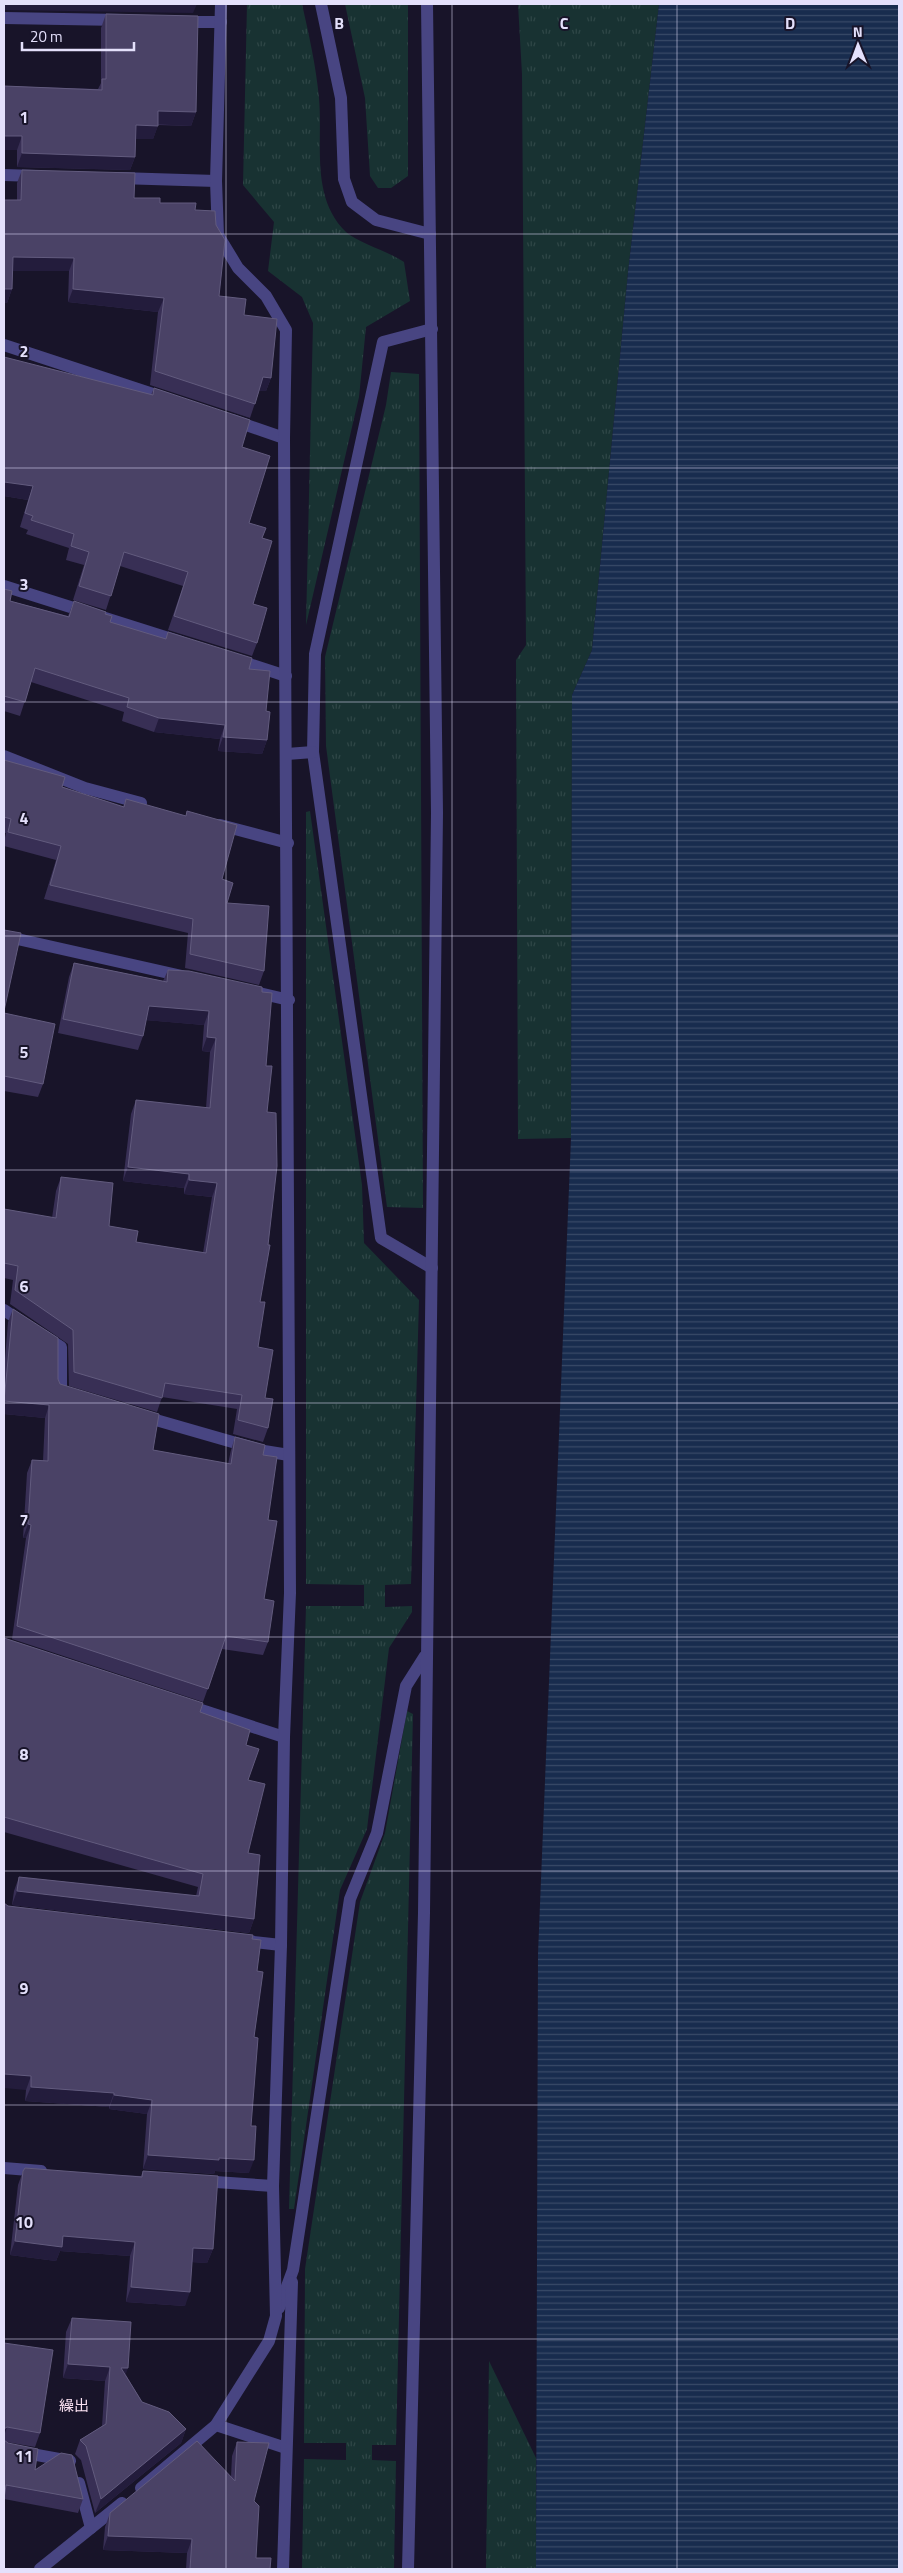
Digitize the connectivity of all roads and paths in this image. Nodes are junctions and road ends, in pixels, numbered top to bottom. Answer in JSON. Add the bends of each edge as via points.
{"nodes":[{"id":1,"x":222,"y":4,"type":"edge"},
{"id":2,"x":321,"y":4,"type":"edge"},
{"id":3,"x":427,"y":4,"type":"edge"},
{"id":4,"x":4,"y":18,"type":"edge"},
{"id":5,"x":132,"y":21,"type":"edge"},
{"id":6,"x":172,"y":22,"type":"edge"},
{"id":7,"x":221,"y":22,"type":"junction"},
{"id":8,"x":4,"y":175,"type":"edge"},
{"id":9,"x":45,"y":176,"type":"edge"},
{"id":10,"x":102,"y":178,"type":"edge"},
{"id":11,"x":216,"y":181,"type":"junction"},
{"id":12,"x":430,"y":234,"type":"junction"},
{"id":13,"x":432,"y":329,"type":"junction"},
{"id":14,"x":4,"y":345,"type":"edge"},
{"id":15,"x":181,"y":404,"type":"edge"},
{"id":16,"x":218,"y":416,"type":"edge"},
{"id":17,"x":284,"y":438,"type":"junction"},
{"id":18,"x":4,"y":586,"type":"edge"},
{"id":19,"x":192,"y":645,"type":"edge"},
{"id":20,"x":220,"y":654,"type":"edge"},
{"id":21,"x":286,"y":676,"type":"junction"},
{"id":22,"x":313,"y":752,"type":"junction"},
{"id":23,"x":287,"y":754,"type":"junction"},
{"id":24,"x":4,"y":756,"type":"edge"},
{"id":25,"x":153,"y":807,"type":"edge"},
{"id":26,"x":211,"y":822,"type":"edge"},
{"id":27,"x":288,"y":844,"type":"junction"},
{"id":28,"x":4,"y":936,"type":"edge"},
{"id":29,"x":194,"y":978,"type":"edge"},
{"id":30,"x":241,"y":989,"type":"edge"},
{"id":31,"x":289,"y":1000,"type":"junction"},
{"id":32,"x":432,"y":1268,"type":"junction"},
{"id":33,"x":4,"y":1310,"type":"edge"},
{"id":34,"x":80,"y":1397,"type":"edge"},
{"id":35,"x":126,"y":1411,"type":"edge"},
{"id":36,"x":289,"y":1455,"type":"junction"},
{"id":37,"x":425,"y":1656,"type":"junction"},
{"id":38,"x":172,"y":1700,"type":"edge"},
{"id":39,"x":284,"y":1737,"type":"junction"},
{"id":40,"x":231,"y":1939,"type":"edge"},
{"id":41,"x":280,"y":1945,"type":"junction"},
{"id":42,"x":4,"y":2168,"type":"edge"},
{"id":43,"x":57,"y":2172,"type":"edge"},
{"id":44,"x":185,"y":2180,"type":"edge"},
{"id":45,"x":273,"y":2186,"type":"junction"},
{"id":46,"x":293,"y":2270,"type":"junction"},
{"id":47,"x":276,"y":2316,"type":"junction"},
{"id":48,"x":216,"y":2426,"type":"junction"},
{"id":49,"x":286,"y":2448,"type":"junction"},
{"id":50,"x":4,"y":2449,"type":"edge"},
{"id":51,"x":91,"y":2528,"type":"junction"},
{"id":52,"x":40,"y":2569,"type":"edge"},
{"id":53,"x":283,"y":2569,"type":"edge"},
{"id":54,"x":408,"y":2569,"type":"edge"}],
"edges":[{"from":1,"to":7,"type":"street"},
{"from":2,"to":12,"type":"street","via":[[341,98],[344,179],[352,202],[376,220]]},
{"from":3,"to":12,"type":"street"},
{"from":4,"to":5,"type":"street"},
{"from":6,"to":7,"type":"street"},
{"from":7,"to":11,"type":"street"},
{"from":8,"to":9,"type":"street"},
{"from":10,"to":11,"type":"street"},
{"from":11,"to":17,"type":"street","via":[[218,235],[238,268],[266,296],[286,330]]},
{"from":12,"to":13,"type":"street"},
{"from":13,"to":22,"type":"street","via":[[383,342],[315,654]]},
{"from":13,"to":32,"type":"street","via":[[437,803]]},
{"from":14,"to":15,"type":"street"},
{"from":16,"to":17,"type":"street"},
{"from":17,"to":21,"type":"street"},
{"from":18,"to":19,"type":"street"},
{"from":20,"to":21,"type":"street"},
{"from":21,"to":23,"type":"street"},
{"from":22,"to":23,"type":"street"},
{"from":22,"to":32,"type":"street","via":[[381,1238]]},
{"from":23,"to":27,"type":"street"},
{"from":24,"to":25,"type":"street","via":[[86,788]]},
{"from":26,"to":27,"type":"street"},
{"from":27,"to":31,"type":"street"},
{"from":28,"to":29,"type":"street"},
{"from":30,"to":31,"type":"street"},
{"from":31,"to":36,"type":"street"},
{"from":32,"to":37,"type":"street","via":[[429,1595]]},
{"from":33,"to":34,"type":"street","via":[[62,1347],[61,1392]]},
{"from":35,"to":36,"type":"street","via":[[264,1451]]},
{"from":36,"to":39,"type":"street","via":[[290,1593]]},
{"from":37,"to":46,"type":"street","via":[[406,1686],[377,1833],[350,1899]]},
{"from":37,"to":54,"type":"street","via":[[424,1913]]},
{"from":38,"to":39,"type":"street"},
{"from":39,"to":41,"type":"street"},
{"from":40,"to":41,"type":"street"},
{"from":41,"to":45,"type":"street"},
{"from":42,"to":43,"type":"street"},
{"from":44,"to":45,"type":"street"},
{"from":45,"to":47,"type":"street"},
{"from":46,"to":47,"type":"street"},
{"from":46,"to":49,"type":"street"},
{"from":47,"to":48,"type":"street","via":[[268,2341]]},
{"from":48,"to":49,"type":"street"},
{"from":48,"to":51,"type":"street"},
{"from":49,"to":53,"type":"street"},
{"from":50,"to":51,"type":"street","via":[[73,2462]]},
{"from":51,"to":52,"type":"street"}]}
